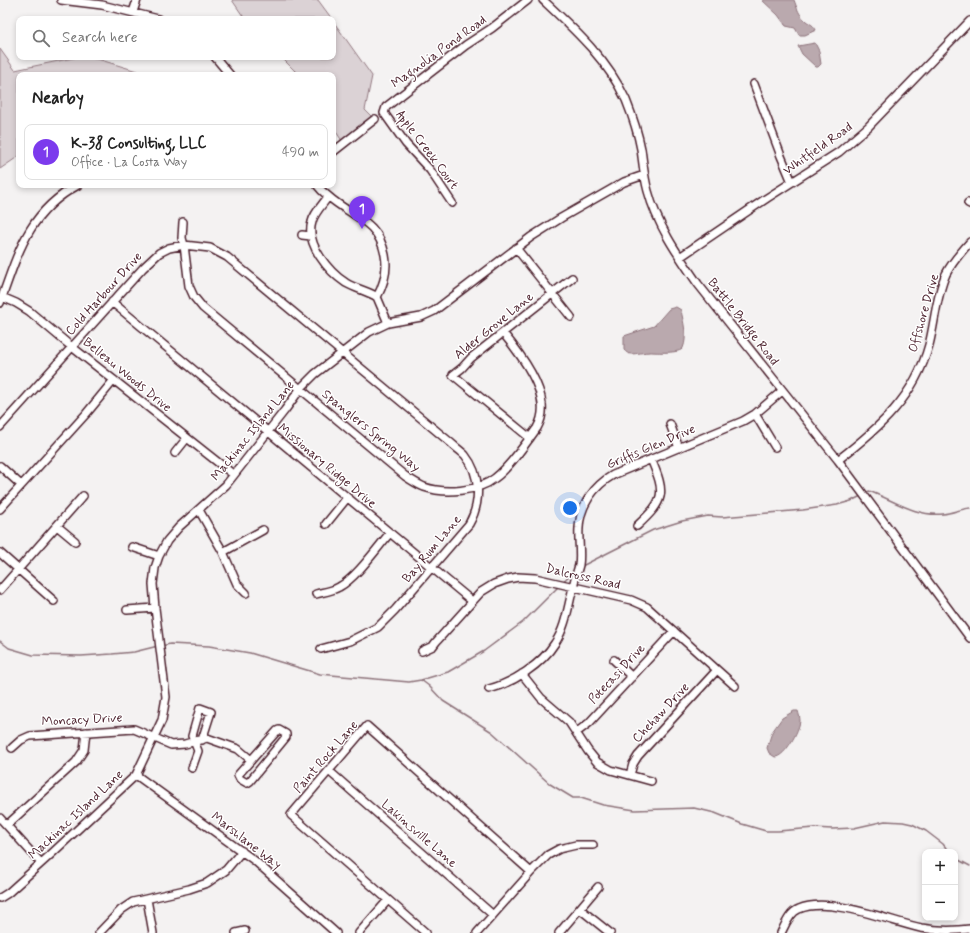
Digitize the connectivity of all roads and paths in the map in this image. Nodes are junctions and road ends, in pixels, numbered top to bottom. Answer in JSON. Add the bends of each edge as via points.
{"nodes":[{"id":1,"x":61,"y":0,"type":"edge"},
{"id":2,"x":137,"y":0,"type":"edge"},
{"id":3,"x":528,"y":0,"type":"edge"},
{"id":4,"x":543,"y":0,"type":"edge"},
{"id":5,"x":133,"y":12,"type":"junction"},
{"id":6,"x":147,"y":16,"type":"edge"},
{"id":7,"x":970,"y":21,"type":"edge"},
{"id":8,"x":218,"y":60,"type":"edge"},
{"id":9,"x":228,"y":72,"type":"edge"},
{"id":10,"x":754,"y":84,"type":"dead end"},
{"id":11,"x":384,"y":110,"type":"joint"},
{"id":12,"x":375,"y":119,"type":"dead end"},
{"id":13,"x":336,"y":150,"type":"edge"},
{"id":14,"x":644,"y":175,"type":"junction"},
{"id":15,"x":792,"y":182,"type":"junction"},
{"id":16,"x":73,"y":188,"type":"edge"},
{"id":17,"x":320,"y":188,"type":"edge"},
{"id":18,"x":328,"y":197,"type":"junction"},
{"id":19,"x":452,"y":203,"type":"dead end"},
{"id":20,"x":183,"y":222,"type":"dead end"},
{"id":21,"x":302,"y":235,"type":"dead end"},
{"id":22,"x":310,"y":236,"type":"junction"},
{"id":23,"x":970,"y":242,"type":"edge"},
{"id":24,"x":184,"y":245,"type":"junction"},
{"id":25,"x":516,"y":248,"type":"junction"},
{"id":26,"x":680,"y":257,"type":"junction"},
{"id":27,"x":572,"y":278,"type":"dead end"},
{"id":28,"x":553,"y":294,"type":"junction"},
{"id":29,"x":377,"y":297,"type":"junction"},
{"id":30,"x":1,"y":300,"type":"edge"},
{"id":31,"x":112,"y":302,"type":"junction"},
{"id":32,"x":572,"y":318,"type":"dead end"},
{"id":33,"x":388,"y":323,"type":"junction"},
{"id":34,"x":503,"y":333,"type":"junction"},
{"id":35,"x":72,"y":346,"type":"junction"},
{"id":36,"x":342,"y":353,"type":"junction"},
{"id":37,"x":114,"y":380,"type":"junction"},
{"id":38,"x":301,"y":388,"type":"junction"},
{"id":39,"x":782,"y":390,"type":"junction"},
{"id":40,"x":755,"y":414,"type":"junction"},
{"id":41,"x":670,"y":424,"type":"dead end"},
{"id":42,"x":0,"y":428,"type":"edge"},
{"id":43,"x":268,"y":432,"type":"junction"},
{"id":44,"x":187,"y":438,"type":"junction"},
{"id":45,"x":530,"y":438,"type":"junction"},
{"id":46,"x":775,"y":447,"type":"dead end"},
{"id":47,"x":679,"y":448,"type":"junction"},
{"id":48,"x":175,"y":453,"type":"dead end"},
{"id":49,"x":651,"y":459,"type":"junction"},
{"id":50,"x":838,"y":460,"type":"junction"},
{"id":51,"x":0,"y":466,"type":"edge"},
{"id":52,"x":234,"y":475,"type":"junction"},
{"id":53,"x":21,"y":485,"type":"junction"},
{"id":54,"x":477,"y":487,"type":"junction"},
{"id":55,"x":83,"y":496,"type":"dead end"},
{"id":56,"x":347,"y":498,"type":"junction"},
{"id":57,"x":0,"y":509,"type":"edge"},
{"id":58,"x":198,"y":510,"type":"junction"},
{"id":59,"x":326,"y":524,"type":"dead end"},
{"id":60,"x":57,"y":526,"type":"junction"},
{"id":61,"x":637,"y":526,"type":"dead end"},
{"id":62,"x":263,"y":530,"type":"dead end"},
{"id":63,"x":390,"y":533,"type":"junction"},
{"id":64,"x":75,"y":541,"type":"dead end"},
{"id":65,"x":132,"y":547,"type":"dead end"},
{"id":66,"x":223,"y":552,"type":"junction"},
{"id":67,"x":0,"y":553,"type":"edge"},
{"id":68,"x":159,"y":556,"type":"junction"},
{"id":69,"x":433,"y":567,"type":"junction"},
{"id":70,"x":18,"y":569,"type":"junction"},
{"id":71,"x":573,"y":587,"type":"junction"},
{"id":72,"x":0,"y":590,"type":"edge"},
{"id":73,"x":246,"y":593,"type":"dead end"},
{"id":74,"x":316,"y":594,"type":"dead end"},
{"id":75,"x":54,"y":601,"type":"dead end"},
{"id":76,"x":472,"y":601,"type":"junction"},
{"id":77,"x":155,"y":608,"type":"junction"},
{"id":78,"x":127,"y":610,"type":"dead end"},
{"id":79,"x":674,"y":631,"type":"junction"},
{"id":80,"x":970,"y":638,"type":"edge"},
{"id":81,"x":321,"y":648,"type":"dead end"},
{"id":82,"x":422,"y":651,"type":"dead end"},
{"id":83,"x":614,"y":660,"type":"dead end"},
{"id":84,"x":717,"y":670,"type":"junction"},
{"id":85,"x":522,"y":674,"type":"junction"},
{"id":86,"x":632,"y":677,"type":"junction"},
{"id":87,"x":735,"y":686,"type":"dead end"},
{"id":88,"x":489,"y":689,"type":"dead end"},
{"id":89,"x":86,"y":732,"type":"junction"},
{"id":90,"x":577,"y":732,"type":"junction"},
{"id":91,"x":155,"y":738,"type":"junction"},
{"id":92,"x":198,"y":741,"type":"junction"},
{"id":93,"x":12,"y":748,"type":"dead end"},
{"id":94,"x":251,"y":760,"type":"junction"},
{"id":95,"x":192,"y":768,"type":"dead end"},
{"id":96,"x":328,"y":771,"type":"junction"},
{"id":97,"x":136,"y":775,"type":"junction"},
{"id":98,"x":630,"y":775,"type":"junction"},
{"id":99,"x":651,"y":781,"type":"dead end"},
{"id":100,"x":0,"y":818,"type":"edge"},
{"id":101,"x":7,"y":825,"type":"junction"},
{"id":102,"x":593,"y":845,"type":"dead end"},
{"id":103,"x":242,"y":851,"type":"junction"},
{"id":104,"x":41,"y":863,"type":"junction"},
{"id":105,"x":531,"y":872,"type":"junction"},
{"id":106,"x":598,"y":887,"type":"dead end"},
{"id":107,"x":0,"y":898,"type":"edge"},
{"id":108,"x":147,"y":899,"type":"junction"},
{"id":109,"x":388,"y":900,"type":"junction"},
{"id":110,"x":580,"y":909,"type":"junction"},
{"id":111,"x":493,"y":915,"type":"junction"},
{"id":112,"x":970,"y":929,"type":"edge"},
{"id":113,"x":245,"y":931,"type":"dead end"},
{"id":114,"x":99,"y":933,"type":"edge"},
{"id":115,"x":153,"y":933,"type":"edge"},
{"id":116,"x":236,"y":933,"type":"edge"},
{"id":117,"x":336,"y":933,"type":"edge"},
{"id":118,"x":359,"y":933,"type":"edge"},
{"id":119,"x":426,"y":933,"type":"edge"},
{"id":120,"x":477,"y":933,"type":"edge"},
{"id":121,"x":559,"y":933,"type":"edge"},
{"id":122,"x":610,"y":933,"type":"edge"},
{"id":123,"x":781,"y":933,"type":"edge"}],
"edges":[{"from":1,"to":5,"type":"street"},
{"from":2,"to":5,"type":"street"},
{"from":3,"to":11,"type":"street","name":"Magnolia Pond Road","via":[[427,74]]},
{"from":4,"to":14,"type":"street","name":"Battle Bridge Road","via":[[590,45],[614,79],[635,126]]},
{"from":5,"to":6,"type":"street"},
{"from":7,"to":15,"type":"street","name":"Whitfield Road","via":[[868,127],[839,152]]},
{"from":8,"to":9,"type":"street"},
{"from":10,"to":15,"type":"street"},
{"from":11,"to":19,"type":"street","name":"Apple Creek Court","via":[[406,144],[430,170]]},
{"from":12,"to":13,"type":"street"},
{"from":14,"to":25,"type":"street","name":"Mackinac Island Lane","via":[[624,182],[561,218]]},
{"from":14,"to":26,"type":"street","name":"Battle Bridge Road","via":[[654,210]]},
{"from":15,"to":26,"type":"street","name":"Whitfield Road"},
{"from":16,"to":30,"type":"street","via":[[54,202],[31,227],[17,254]]},
{"from":17,"to":18,"type":"street"},
{"from":18,"to":22,"type":"street","via":[[312,223]]},
{"from":18,"to":29,"type":"street","via":[[361,218],[378,235],[386,260],[386,274]]},
{"from":20,"to":24,"type":"street","name":"Spanglers Spring Way"},
{"from":21,"to":22,"type":"street"},
{"from":22,"to":29,"type":"street","via":[[313,247],[336,275],[346,283]]},
{"from":23,"to":50,"type":"street","name":"Offshore Drive","via":[[946,274],[939,294],[929,346],[911,387],[886,420]]},
{"from":24,"to":31,"type":"street","name":"Cold Harbour Drive","via":[[159,253]]},
{"from":24,"to":36,"type":"street","name":"Cold Harbour Drive","via":[[210,248],[226,258]]},
{"from":24,"to":38,"type":"street","name":"Spanglers Spring Way","via":[[189,286],[198,302]]},
{"from":25,"to":28,"type":"street"},
{"from":25,"to":33,"type":"street","name":"Mackinac Island Lane","via":[[434,311],[422,317]]},
{"from":26,"to":39,"type":"street","name":"Battle Bridge Road","via":[[698,284]]},
{"from":27,"to":28,"type":"street","name":"Alder Grove Lane"},
{"from":28,"to":32,"type":"street"},
{"from":28,"to":34,"type":"street","name":"Alder Grove Lane"},
{"from":29,"to":33,"type":"street"},
{"from":30,"to":35,"type":"street","name":"Belleau Woods Drive","via":[[23,307]]},
{"from":31,"to":35,"type":"street","name":"Cold Harbour Drive"},
{"from":31,"to":43,"type":"street","name":"Missionary Ridge Drive"},
{"from":33,"to":36,"type":"street","name":"Mackinac Island Lane","via":[[369,332]]},
{"from":34,"to":45,"type":"street","name":"Spanglers Spring Way","via":[[524,359],[542,399],[540,422]]},
{"from":34,"to":45,"type":"street","name":"Alder Grove Lane","via":[[453,375]]},
{"from":35,"to":37,"type":"street","name":"Belleau Woods Drive"},
{"from":35,"to":42,"type":"street","name":"Cold Harbour Drive"},
{"from":36,"to":38,"type":"street","name":"Mackinac Island Lane"},
{"from":36,"to":54,"type":"street","name":"Bay Rum Lane","via":[[465,455],[477,479]]},
{"from":37,"to":44,"type":"street","name":"Belleau Woods Drive"},
{"from":37,"to":53,"type":"street"},
{"from":38,"to":43,"type":"street","name":"Mackinac Island Lane"},
{"from":38,"to":54,"type":"street","name":"Spanglers Spring Way","via":[[416,484],[444,491]]},
{"from":39,"to":40,"type":"street","name":"Griffis Glen Drive"},
{"from":39,"to":50,"type":"street","name":"Battle Bridge Road"},
{"from":40,"to":46,"type":"street"},
{"from":40,"to":47,"type":"street","name":"Griffis Glen Drive"},
{"from":41,"to":47,"type":"street"},
{"from":43,"to":52,"type":"street","name":"Mackinac Island Lane"},
{"from":43,"to":56,"type":"street","name":"Missionary Ridge Drive"},
{"from":44,"to":48,"type":"street"},
{"from":44,"to":52,"type":"street","name":"Belleau Woods Drive"},
{"from":45,"to":54,"type":"street","name":"Spanglers Spring Way","via":[[498,475],[490,482]]},
{"from":47,"to":49,"type":"street","name":"Griffis Glen Drive"},
{"from":49,"to":61,"type":"street","via":[[660,482],[660,496],[655,508]]},
{"from":49,"to":71,"type":"street","name":"Griffis Glen Drive","via":[[613,475],[600,484],[590,496],[579,522],[579,565]]},
{"from":50,"to":80,"type":"street","name":"Battle Bridge Road"},
{"from":51,"to":53,"type":"street"},
{"from":52,"to":58,"type":"street","name":"Mackinac Island Lane","via":[[221,491]]},
{"from":53,"to":57,"type":"street"},
{"from":54,"to":69,"type":"street","name":"Bay Rum Lane","via":[[475,512],[469,524]]},
{"from":55,"to":60,"type":"street"},
{"from":56,"to":59,"type":"street"},
{"from":56,"to":63,"type":"street","name":"Missionary Ridge Drive"},
{"from":58,"to":66,"type":"street"},
{"from":58,"to":68,"type":"street","name":"Mackinac Island Lane","via":[[172,534]]},
{"from":60,"to":64,"type":"street"},
{"from":60,"to":70,"type":"street"},
{"from":62,"to":66,"type":"street"},
{"from":63,"to":69,"type":"street","name":"Missionary Ridge Drive"},
{"from":63,"to":74,"type":"street","via":[[350,579],[331,591]]},
{"from":65,"to":68,"type":"street"},
{"from":66,"to":73,"type":"street","via":[[237,584]]},
{"from":67,"to":70,"type":"street"},
{"from":68,"to":77,"type":"street","name":"Mackinac Island Lane","via":[[153,584]]},
{"from":69,"to":76,"type":"street","name":"Missionary Ridge Drive"},
{"from":69,"to":81,"type":"street","name":"Bay Rum Lane","via":[[378,627],[350,641]]},
{"from":70,"to":72,"type":"street"},
{"from":70,"to":75,"type":"street"},
{"from":71,"to":76,"type":"street","name":"Dalcross Road","via":[[535,578],[518,577],[494,584]]},
{"from":71,"to":79,"type":"street","name":"Dalcross Road","via":[[631,600],[647,607]]},
{"from":71,"to":85,"type":"street","name":"Griffis Glen Drive","via":[[564,625],[556,642],[549,652]]},
{"from":76,"to":82,"type":"street","name":"Dalcross Road","via":[[433,646]]},
{"from":77,"to":78,"type":"street"},
{"from":77,"to":91,"type":"street","name":"Mackinac Island Lane","via":[[166,697],[164,714]]},
{"from":79,"to":84,"type":"street","name":"Dalcross Road"},
{"from":79,"to":86,"type":"street","name":"Potecasi Drive"},
{"from":83,"to":86,"type":"street"},
{"from":84,"to":87,"type":"street","name":"Dalcross Road"},
{"from":84,"to":98,"type":"street","name":"Chehaw Drive","via":[[638,756]]},
{"from":85,"to":88,"type":"street","name":"Griffis Glen Drive"},
{"from":85,"to":90,"type":"street","via":[[535,692],[564,716]]},
{"from":86,"to":90,"type":"street","name":"Potecasi Drive","via":[[589,723]]},
{"from":89,"to":91,"type":"street","name":"Moncacy Drive","via":[[134,729]]},
{"from":89,"to":93,"type":"street","name":"Moncacy Drive","via":[[30,736]]},
{"from":89,"to":101,"type":"street","via":[[84,750],[76,762]]},
{"from":90,"to":98,"type":"street","via":[[597,762],[611,770]]},
{"from":91,"to":92,"type":"street","name":"Moncacy Drive","via":[[179,745]]},
{"from":91,"to":97,"type":"street","name":"Mackinac Island Lane"},
{"from":92,"to":94,"type":"street","name":"Moncacy Drive","via":[[207,738],[238,749]]},
{"from":92,"to":95,"type":"street","via":[[198,751]]},
{"from":94,"to":94,"type":"street","via":[[276,731],[286,734],[247,783],[238,775]]},
{"from":96,"to":105,"type":"street","name":"Paint Rock Lane","via":[[367,726]]},
{"from":96,"to":109,"type":"street","name":"Paint Rock Lane","via":[[291,815]]},
{"from":96,"to":111,"type":"street","name":"Lakinsville Lane"},
{"from":97,"to":103,"type":"street","name":"Marshlane Way"},
{"from":97,"to":104,"type":"street","name":"Mackinac Island Lane"},
{"from":98,"to":99,"type":"street"},
{"from":100,"to":101,"type":"street"},
{"from":101,"to":104,"type":"street"},
{"from":102,"to":105,"type":"street","via":[[559,848]]},
{"from":103,"to":108,"type":"street","via":[[226,870],[207,883]]},
{"from":103,"to":117,"type":"street","name":"Marshlane Way"},
{"from":104,"to":107,"type":"street","name":"Mackinac Island Lane"},
{"from":105,"to":111,"type":"street"},
{"from":106,"to":110,"type":"street"},
{"from":108,"to":114,"type":"street","via":[[133,902],[121,910]]},
{"from":108,"to":115,"type":"street"},
{"from":109,"to":118,"type":"street"},
{"from":109,"to":119,"type":"street","name":"Paint Rock Lane"},
{"from":110,"to":121,"type":"street"},
{"from":110,"to":122,"type":"street"},
{"from":111,"to":120,"type":"street"},
{"from":112,"to":123,"type":"street","via":[[957,931],[922,928],[831,906],[807,906],[798,909]]},
{"from":113,"to":116,"type":"street"}]}
